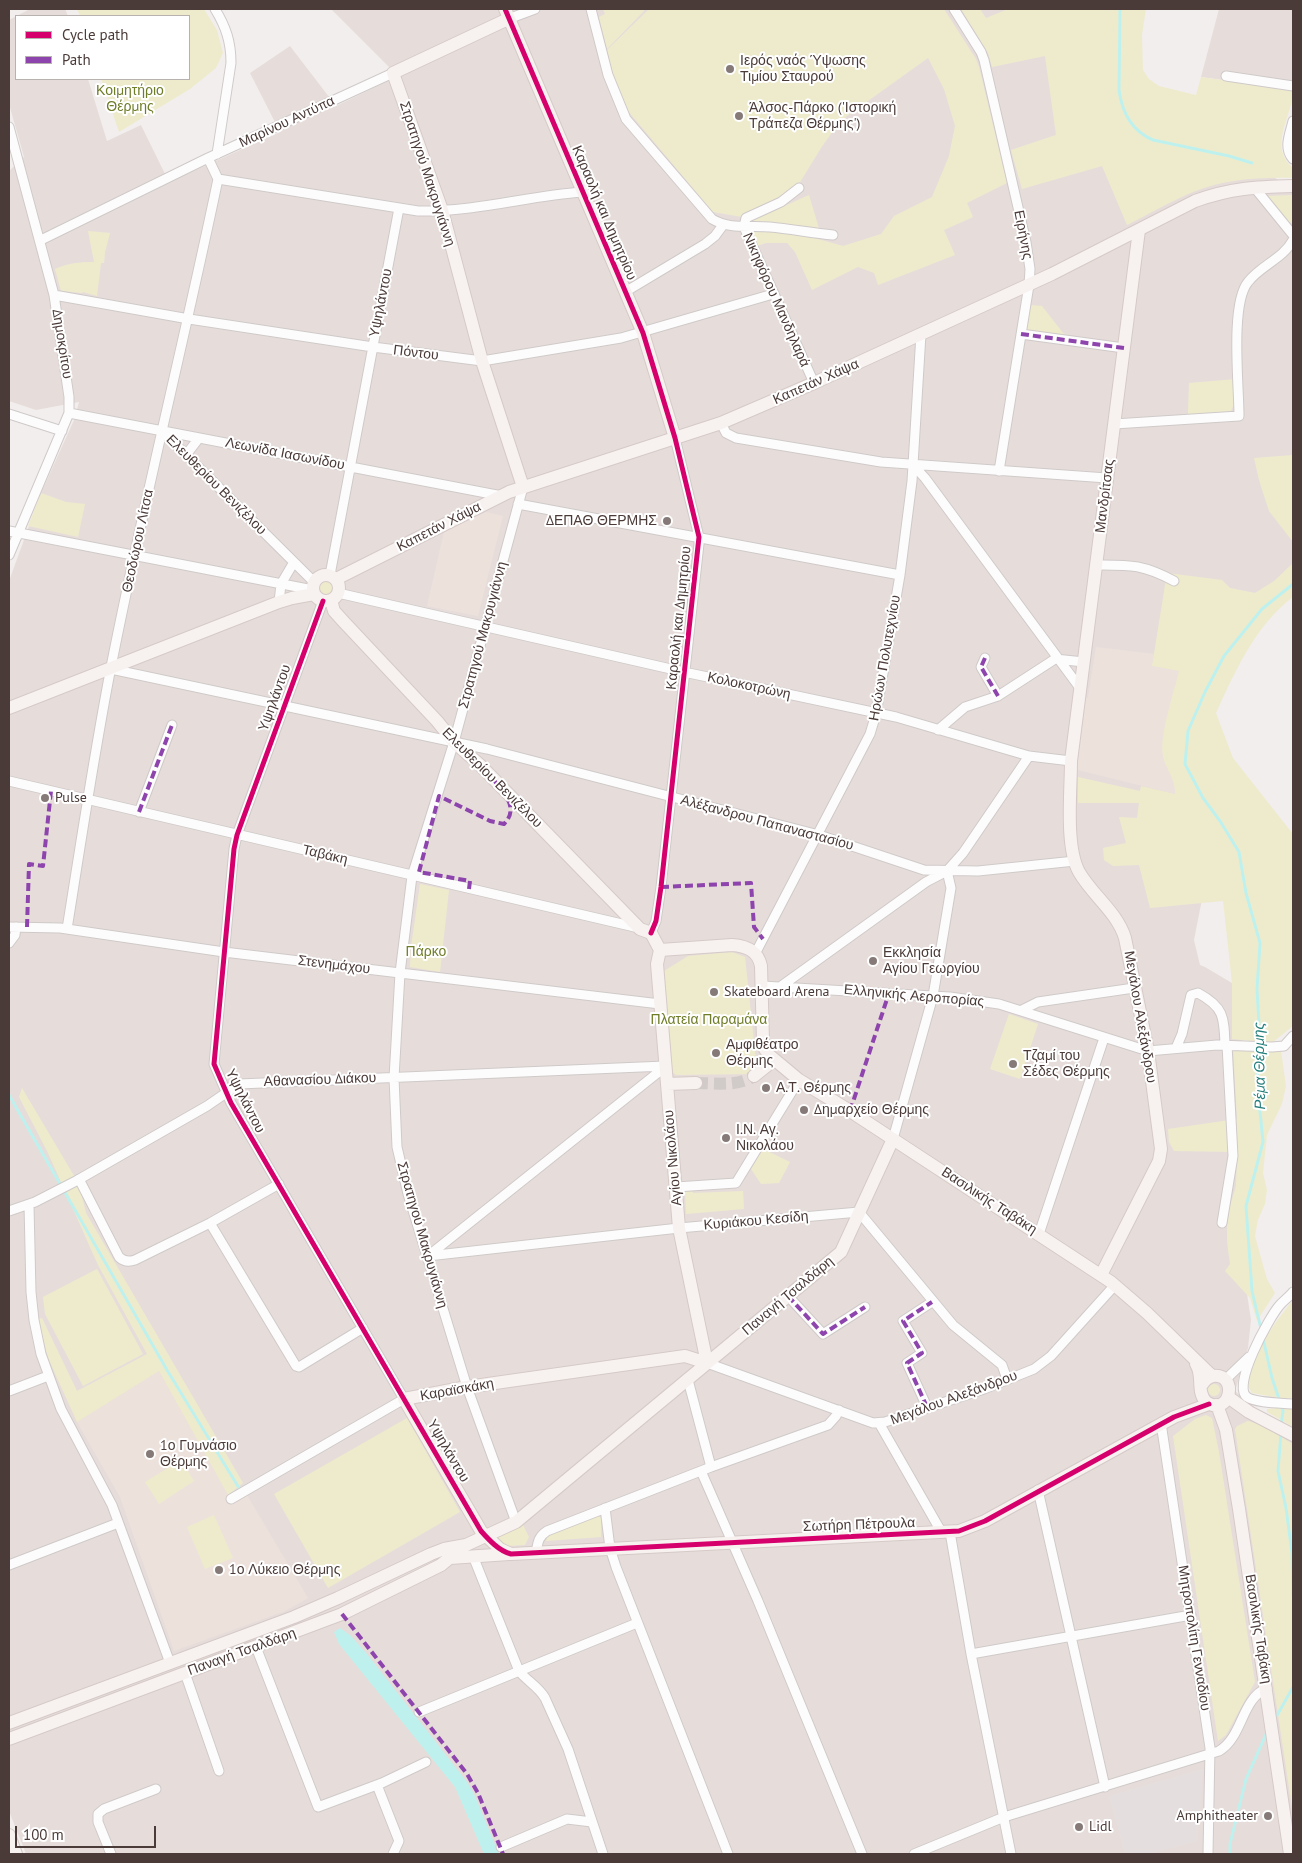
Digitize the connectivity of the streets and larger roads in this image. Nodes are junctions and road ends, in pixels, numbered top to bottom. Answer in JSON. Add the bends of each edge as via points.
{"nodes":[{"id":1,"x":215,"y":9,"type":"edge"},
{"id":2,"x":535,"y":9,"type":"edge"},
{"id":3,"x":591,"y":9,"type":"edge"},
{"id":4,"x":954,"y":9,"type":"edge"},
{"id":5,"x":507,"y":14,"type":"edge"},
{"id":6,"x":393,"y":73,"type":"junction"},
{"id":7,"x":1226,"y":76,"type":"dead end"},
{"id":8,"x":1293,"y":86,"type":"edge"},
{"id":9,"x":1293,"y":121,"type":"edge"},
{"id":10,"x":9,"y":127,"type":"edge"},
{"id":11,"x":17,"y":155,"type":"junction"},
{"id":12,"x":213,"y":156,"type":"junction"},
{"id":13,"x":1293,"y":159,"type":"edge"},
{"id":14,"x":9,"y":163,"type":"edge"},
{"id":15,"x":218,"y":179,"type":"junction"},
{"id":16,"x":1293,"y":186,"type":"edge"},
{"id":17,"x":1254,"y":187,"type":"junction"},
{"id":18,"x":799,"y":188,"type":"dead end"},
{"id":19,"x":582,"y":192,"type":"junction"},
{"id":20,"x":399,"y":208,"type":"junction"},
{"id":21,"x":442,"y":210,"type":"junction"},
{"id":22,"x":723,"y":225,"type":"junction"},
{"id":23,"x":744,"y":227,"type":"junction"},
{"id":24,"x":1139,"y":230,"type":"junction"},
{"id":25,"x":833,"y":235,"type":"dead end"},
{"id":26,"x":1293,"y":235,"type":"edge"},
{"id":27,"x":40,"y":240,"type":"junction"},
{"id":28,"x":1293,"y":240,"type":"edge"},
{"id":29,"x":1029,"y":284,"type":"junction"},
{"id":30,"x":626,"y":292,"type":"junction"},
{"id":31,"x":773,"y":294,"type":"junction"},
{"id":32,"x":54,"y":295,"type":"junction"},
{"id":33,"x":189,"y":319,"type":"junction"},
{"id":34,"x":643,"y":333,"type":"junction"},
{"id":35,"x":921,"y":334,"type":"junction"},
{"id":36,"x":1021,"y":334,"type":"junction"},
{"id":37,"x":373,"y":347,"type":"junction"},
{"id":38,"x":1124,"y":348,"type":"junction"},
{"id":39,"x":482,"y":361,"type":"junction"},
{"id":40,"x":814,"y":383,"type":"junction"},
{"id":41,"x":69,"y":412,"type":"junction"},
{"id":42,"x":9,"y":414,"type":"edge"},
{"id":43,"x":721,"y":423,"type":"junction"},
{"id":44,"x":1114,"y":424,"type":"junction"},
{"id":45,"x":161,"y":430,"type":"junction"},
{"id":46,"x":62,"y":431,"type":"junction"},
{"id":47,"x":199,"y":438,"type":"junction"},
{"id":48,"x":675,"y":438,"type":"junction"},
{"id":49,"x":186,"y":455,"type":"junction"},
{"id":50,"x":913,"y":465,"type":"junction"},
{"id":51,"x":351,"y":467,"type":"junction"},
{"id":52,"x":999,"y":471,"type":"junction"},
{"id":53,"x":1107,"y":478,"type":"junction"},
{"id":54,"x":523,"y":488,"type":"junction"},
{"id":55,"x":502,"y":496,"type":"junction"},
{"id":56,"x":518,"y":504,"type":"junction"},
{"id":57,"x":13,"y":532,"type":"edge"},
{"id":58,"x":699,"y":537,"type":"junction"},
{"id":59,"x":9,"y":555,"type":"edge"},
{"id":60,"x":134,"y":555,"type":"junction"},
{"id":61,"x":294,"y":562,"type":"junction"},
{"id":62,"x":1096,"y":565,"type":"junction"},
{"id":63,"x":900,"y":574,"type":"junction"},
{"id":64,"x":333,"y":577,"type":"junction"},
{"id":65,"x":1174,"y":581,"type":"dead end"},
{"id":66,"x":281,"y":584,"type":"junction"},
{"id":67,"x":322,"y":593,"type":"junction"},
{"id":68,"x":279,"y":602,"type":"junction"},
{"id":69,"x":485,"y":628,"type":"junction"},
{"id":70,"x":985,"y":658,"type":"dead end"},
{"id":71,"x":1058,"y":659,"type":"junction"},
{"id":72,"x":1084,"y":662,"type":"junction"},
{"id":73,"x":110,"y":669,"type":"junction"},
{"id":74,"x":684,"y":672,"type":"junction"},
{"id":75,"x":1080,"y":688,"type":"junction"},
{"id":76,"x":998,"y":696,"type":"junction"},
{"id":77,"x":284,"y":705,"type":"junction"},
{"id":78,"x":9,"y":708,"type":"edge"},
{"id":79,"x":876,"y":714,"type":"junction"},
{"id":80,"x":436,"y":721,"type":"junction"},
{"id":81,"x":172,"y":725,"type":"dead end"},
{"id":82,"x":938,"y":730,"type":"junction"},
{"id":83,"x":422,"y":735,"type":"junction"},
{"id":84,"x":454,"y":742,"type":"junction"},
{"id":85,"x":1029,"y":756,"type":"junction"},
{"id":86,"x":1071,"y":761,"type":"junction"},
{"id":87,"x":9,"y":781,"type":"edge"},
{"id":88,"x":670,"y":797,"type":"junction"},
{"id":89,"x":88,"y":799,"type":"junction"},
{"id":90,"x":139,"y":812,"type":"junction"},
{"id":91,"x":237,"y":834,"type":"junction"},
{"id":92,"x":819,"y":835,"type":"junction"},
{"id":93,"x":1075,"y":861,"type":"junction"},
{"id":94,"x":947,"y":871,"type":"junction"},
{"id":95,"x":412,"y":876,"type":"junction"},
{"id":96,"x":12,"y":927,"type":"edge"},
{"id":97,"x":67,"y":929,"type":"junction"},
{"id":98,"x":646,"y":931,"type":"junction"},
{"id":99,"x":9,"y":943,"type":"edge"},
{"id":100,"x":660,"y":950,"type":"junction"},
{"id":101,"x":224,"y":952,"type":"junction"},
{"id":102,"x":755,"y":954,"type":"junction"},
{"id":103,"x":400,"y":973,"type":"junction"},
{"id":104,"x":762,"y":986,"type":"junction"},
{"id":105,"x":780,"y":986,"type":"junction"},
{"id":106,"x":1134,"y":988,"type":"junction"},
{"id":107,"x":933,"y":996,"type":"junction"},
{"id":108,"x":660,"y":1004,"type":"junction"},
{"id":109,"x":1022,"y":1010,"type":"junction"},
{"id":110,"x":1293,"y":1036,"type":"edge"},
{"id":111,"x":1104,"y":1038,"type":"junction"},
{"id":112,"x":1226,"y":1045,"type":"junction"},
{"id":113,"x":1176,"y":1048,"type":"junction"},
{"id":114,"x":1148,"y":1051,"type":"junction"},
{"id":115,"x":774,"y":1060,"type":"junction"},
{"id":116,"x":665,"y":1066,"type":"junction"},
{"id":117,"x":754,"y":1076,"type":"tunnel mouth"},
{"id":118,"x":394,"y":1078,"type":"junction"},
{"id":119,"x":799,"y":1080,"type":"junction"},
{"id":120,"x":696,"y":1083,"type":"tunnel mouth"},
{"id":121,"x":667,"y":1084,"type":"junction"},
{"id":122,"x":226,"y":1092,"type":"junction"},
{"id":123,"x":893,"y":1140,"type":"junction"},
{"id":124,"x":78,"y":1180,"type":"junction"},
{"id":125,"x":279,"y":1184,"type":"junction"},
{"id":126,"x":676,"y":1187,"type":"junction"},
{"id":127,"x":32,"y":1204,"type":"junction"},
{"id":128,"x":9,"y":1211,"type":"edge"},
{"id":129,"x":859,"y":1212,"type":"junction"},
{"id":130,"x":210,"y":1223,"type":"junction"},
{"id":131,"x":1222,"y":1223,"type":"dead end"},
{"id":132,"x":679,"y":1228,"type":"junction"},
{"id":133,"x":1039,"y":1234,"type":"junction"},
{"id":134,"x":428,"y":1256,"type":"junction"},
{"id":135,"x":1101,"y":1275,"type":"junction"},
{"id":136,"x":1115,"y":1285,"type":"junction"},
{"id":137,"x":1293,"y":1292,"type":"edge"},
{"id":138,"x":788,"y":1296,"type":"junction"},
{"id":139,"x":932,"y":1302,"type":"junction"},
{"id":140,"x":865,"y":1307,"type":"dead end"},
{"id":141,"x":363,"y":1328,"type":"junction"},
{"id":142,"x":1253,"y":1354,"type":"junction"},
{"id":143,"x":1192,"y":1358,"type":"junction"},
{"id":144,"x":707,"y":1363,"type":"junction"},
{"id":145,"x":48,"y":1376,"type":"junction"},
{"id":146,"x":1212,"y":1376,"type":"junction"},
{"id":147,"x":1007,"y":1379,"type":"junction"},
{"id":148,"x":688,"y":1380,"type":"junction"},
{"id":149,"x":1225,"y":1380,"type":"junction"},
{"id":150,"x":467,"y":1387,"type":"junction"},
{"id":151,"x":1201,"y":1388,"type":"junction"},
{"id":152,"x":9,"y":1391,"type":"edge"},
{"id":153,"x":1228,"y":1397,"type":"junction"},
{"id":154,"x":404,"y":1399,"type":"junction"},
{"id":155,"x":1293,"y":1404,"type":"edge"},
{"id":156,"x":1213,"y":1405,"type":"junction"},
{"id":157,"x":927,"y":1408,"type":"junction"},
{"id":158,"x":839,"y":1410,"type":"junction"},
{"id":159,"x":1174,"y":1416,"type":"junction"},
{"id":160,"x":879,"y":1423,"type":"junction"},
{"id":161,"x":1161,"y":1423,"type":"junction"},
{"id":162,"x":1293,"y":1435,"type":"edge"},
{"id":163,"x":711,"y":1467,"type":"junction"},
{"id":164,"x":701,"y":1471,"type":"junction"},
{"id":165,"x":1038,"y":1490,"type":"junction"},
{"id":166,"x":231,"y":1499,"type":"dead end"},
{"id":167,"x":604,"y":1508,"type":"junction"},
{"id":168,"x":516,"y":1522,"type":"junction"},
{"id":169,"x":118,"y":1523,"type":"junction"},
{"id":170,"x":946,"y":1533,"type":"junction"},
{"id":171,"x":486,"y":1536,"type":"junction"},
{"id":172,"x":733,"y":1542,"type":"junction"},
{"id":173,"x":466,"y":1545,"type":"junction"},
{"id":174,"x":610,"y":1548,"type":"junction"},
{"id":175,"x":536,"y":1552,"type":"junction"},
{"id":176,"x":511,"y":1554,"type":"junction"},
{"id":177,"x":473,"y":1556,"type":"junction"},
{"id":178,"x":450,"y":1558,"type":"junction"},
{"id":179,"x":9,"y":1566,"type":"edge"},
{"id":180,"x":1191,"y":1615,"type":"junction"},
{"id":181,"x":637,"y":1623,"type":"junction"},
{"id":182,"x":1071,"y":1636,"type":"junction"},
{"id":183,"x":256,"y":1647,"type":"junction"},
{"id":184,"x":971,"y":1654,"type":"junction"},
{"id":185,"x":170,"y":1663,"type":"junction"},
{"id":186,"x":519,"y":1671,"type":"junction"},
{"id":187,"x":185,"y":1673,"type":"junction"},
{"id":188,"x":1267,"y":1688,"type":"junction"},
{"id":189,"x":419,"y":1712,"type":"dead end"},
{"id":190,"x":9,"y":1723,"type":"edge"},
{"id":191,"x":9,"y":1739,"type":"edge"},
{"id":192,"x":1211,"y":1755,"type":"junction"},
{"id":193,"x":426,"y":1762,"type":"dead end"},
{"id":194,"x":219,"y":1771,"type":"dead end"},
{"id":195,"x":377,"y":1785,"type":"junction"},
{"id":196,"x":1105,"y":1787,"type":"junction"},
{"id":197,"x":156,"y":1789,"type":"dead end"},
{"id":198,"x":1004,"y":1817,"type":"junction"},
{"id":199,"x":592,"y":1822,"type":"junction"},
{"id":200,"x":9,"y":1835,"type":"edge"},
{"id":201,"x":500,"y":1847,"type":"dead end"},
{"id":202,"x":16,"y":1854,"type":"edge"},
{"id":203,"x":111,"y":1854,"type":"edge"},
{"id":204,"x":393,"y":1854,"type":"edge"},
{"id":205,"x":603,"y":1854,"type":"edge"},
{"id":206,"x":728,"y":1854,"type":"edge"},
{"id":207,"x":862,"y":1854,"type":"edge"},
{"id":208,"x":914,"y":1854,"type":"edge"},
{"id":209,"x":1011,"y":1854,"type":"edge"},
{"id":210,"x":1208,"y":1854,"type":"edge"},
{"id":211,"x":1290,"y":1854,"type":"edge"}],
"edges":[{"from":1,"to":12,"type":"street","via":[[225,26],[231,63]]},
{"from":2,"to":5,"type":"street","name":"Μαρίνου Αντύπα"},
{"from":3,"to":22,"type":"street","name":"Νικηφόρου Μανδηλαρά","via":[[608,75],[626,119],[701,208]]},
{"from":4,"to":29,"type":"street","name":"Ειρήνης","via":[[984,60],[1026,242]]},
{"from":5,"to":6,"type":"street","name":"Μαρίνου Αντύπα"},
{"from":5,"to":19,"type":"street","name":"Καραολή και Δημητρίου"},
{"from":6,"to":12,"type":"street","name":"Μαρίνου Αντύπα"},
{"from":6,"to":21,"type":"street","name":"Στρατηγού Μακρυγιάννη"},
{"from":7,"to":8,"type":"street"},
{"from":9,"to":13,"type":"street","via":[[1287,146]]},
{"from":10,"to":11,"type":"street","name":"Δημοκρίτου"},
{"from":11,"to":14,"type":"street"},
{"from":11,"to":27,"type":"street","name":"Δημοκρίτου"},
{"from":12,"to":15,"type":"street"},
{"from":12,"to":27,"type":"street","name":"Μαρίνου Αντύπα"},
{"from":15,"to":20,"type":"street"},
{"from":15,"to":33,"type":"street","name":"Θεοδώρου Λίτσα"},
{"from":16,"to":17,"type":"street","name":"Καπετάν Χάψα"},
{"from":17,"to":24,"type":"street","name":"Καπετάν Χάψα","via":[[1226,190],[1195,201]]},
{"from":17,"to":26,"type":"street"},
{"from":18,"to":23,"type":"street","via":[[781,202],[746,218]]},
{"from":19,"to":21,"type":"street"},
{"from":19,"to":30,"type":"street","name":"Καραολή και Δημητρίου"},
{"from":20,"to":21,"type":"street"},
{"from":20,"to":37,"type":"street","name":"Υψηλάντου"},
{"from":21,"to":39,"type":"street","name":"Στρατηγού Μακρυγιάννη"},
{"from":22,"to":23,"type":"street","name":"Νικηφόρου Μανδηλαρά"},
{"from":22,"to":30,"type":"street","via":[[705,244]]},
{"from":23,"to":25,"type":"street"},
{"from":23,"to":31,"type":"street","name":"Νικηφόρου Μανδηλαρά"},
{"from":24,"to":29,"type":"street","name":"Καπετάν Χάψα"},
{"from":24,"to":38,"type":"street","name":"Μανδρίτσας"},
{"from":27,"to":32,"type":"street","name":"Δημοκρίτου"},
{"from":28,"to":44,"type":"street","via":[[1280,256],[1249,281],[1242,295],[1238,322],[1239,416]]},
{"from":29,"to":35,"type":"street","name":"Καπετάν Χάψα"},
{"from":29,"to":36,"type":"street","name":"Ειρήνης"},
{"from":30,"to":34,"type":"street","name":"Καραολή και Δημητρίου"},
{"from":31,"to":34,"type":"street","name":"Πόντου"},
{"from":31,"to":40,"type":"street","name":"Νικηφόρου Μανδηλαρά"},
{"from":32,"to":33,"type":"street","name":"Πόντου"},
{"from":32,"to":41,"type":"street","name":"Δημοκρίτου","via":[[69,391]]},
{"from":33,"to":37,"type":"street","name":"Πόντου"},
{"from":33,"to":45,"type":"street","name":"Θεοδώρου Λίτσα"},
{"from":34,"to":39,"type":"street","name":"Πόντου"},
{"from":34,"to":48,"type":"street","name":"Καραολή και Δημητρίου"},
{"from":35,"to":40,"type":"street","name":"Καπετάν Χάψα"},
{"from":35,"to":50,"type":"street","name":"Ηρώων Πολυτεχνίου"},
{"from":36,"to":38,"type":"street"},
{"from":36,"to":52,"type":"street","name":"Ειρήνης"},
{"from":37,"to":39,"type":"street","name":"Πόντου"},
{"from":37,"to":51,"type":"street","name":"Υψηλάντου"},
{"from":38,"to":44,"type":"street","name":"Μανδρίτσας"},
{"from":39,"to":54,"type":"street","name":"Στρατηγού Μακρυγιάννη"},
{"from":40,"to":43,"type":"street","name":"Καπετάν Χάψα"},
{"from":41,"to":45,"type":"street","name":"Λεωνίδα Ιασωνίδου"},
{"from":41,"to":46,"type":"street","name":"Δημοκρίτου"},
{"from":42,"to":46,"type":"street"},
{"from":43,"to":48,"type":"street","name":"Καπετάν Χάψα"},
{"from":43,"to":50,"type":"street","via":[[729,435],[742,440]]},
{"from":44,"to":53,"type":"street","name":"Μανδρίτσας"},
{"from":45,"to":47,"type":"street","name":"Λεωνίδα Ιασωνίδου"},
{"from":45,"to":49,"type":"street","name":"Ελευθερίου Βενιζέλου"},
{"from":45,"to":60,"type":"street","name":"Θεοδώρου Λίτσα"},
{"from":46,"to":57,"type":"street","name":"Δημοκρίτου"},
{"from":47,"to":49,"type":"street"},
{"from":47,"to":51,"type":"street","name":"Λεωνίδα Ιασωνίδου"},
{"from":48,"to":54,"type":"street","name":"Καπετάν Χάψα"},
{"from":48,"to":58,"type":"street","name":"Καραολή και Δημητρίου"},
{"from":49,"to":61,"type":"street","name":"Ελευθερίου Βενιζέλου"},
{"from":50,"to":52,"type":"street"},
{"from":50,"to":63,"type":"street","name":"Ηρώων Πολυτεχνίου"},
{"from":50,"to":71,"type":"street"},
{"from":51,"to":55,"type":"street","name":"Λεωνίδα Ιασωνίδου"},
{"from":51,"to":64,"type":"street","name":"Υψηλάντου"},
{"from":52,"to":53,"type":"street"},
{"from":53,"to":62,"type":"street","name":"Μανδρίτσας"},
{"from":54,"to":55,"type":"street","name":"Καπετάν Χάψα"},
{"from":54,"to":56,"type":"street","name":"Στρατηγού Μακρυγιάννη"},
{"from":55,"to":64,"type":"street","name":"Καπετάν Χάψα"},
{"from":56,"to":58,"type":"street"},
{"from":56,"to":69,"type":"street","name":"Στρατηγού Μακρυγιάννη"},
{"from":57,"to":59,"type":"street","name":"Δημοκρίτου"},
{"from":57,"to":60,"type":"street","name":"Κολοκοτρώνη"},
{"from":58,"to":63,"type":"street"},
{"from":58,"to":74,"type":"street","name":"Καραολή και Δημητρίου"},
{"from":60,"to":66,"type":"street","name":"Κολοκοτρώνη"},
{"from":60,"to":73,"type":"street","name":"Θεοδώρου Λίτσα"},
{"from":61,"to":66,"type":"street"},
{"from":61,"to":67,"type":"street","name":"Ελευθερίου Βενιζέλου"},
{"from":62,"to":65,"type":"street","via":[[1134,565]]},
{"from":62,"to":72,"type":"street","name":"Μανδρίτσας"},
{"from":63,"to":79,"type":"street","name":"Ηρώων Πολυτεχνίου"},
{"from":64,"to":67,"type":"street","name":"Καπετάν Χάψα","via":[[321,576]]},
{"from":64,"to":67,"type":"street","via":[[339,586]]},
{"from":66,"to":67,"type":"street","name":"Κολοκοτρώνη"},
{"from":66,"to":68,"type":"street"},
{"from":67,"to":68,"type":"street"},
{"from":67,"to":69,"type":"street","name":"Κολοκοτρώνη"},
{"from":67,"to":77,"type":"street","name":"Υψηλάντου"},
{"from":67,"to":80,"type":"street","name":"Ελευθερίου Βενιζέλου","via":[[334,611]]},
{"from":68,"to":73,"type":"street"},
{"from":69,"to":74,"type":"street","name":"Κολοκοτρώνη"},
{"from":69,"to":84,"type":"street","name":"Στρατηγού Μακρυγιάννη"},
{"from":70,"to":76,"type":"street","via":[[981,667]]},
{"from":71,"to":72,"type":"street"},
{"from":71,"to":75,"type":"street"},
{"from":71,"to":76,"type":"street"},
{"from":72,"to":75,"type":"street","name":"Μανδρίτσας"},
{"from":73,"to":77,"type":"street","name":"Αλέξανδρου Παπαναστασίου"},
{"from":73,"to":78,"type":"street"},
{"from":73,"to":89,"type":"street","name":"Θεοδώρου Λίτσα"},
{"from":74,"to":79,"type":"street","name":"Κολοκοτρώνη"},
{"from":74,"to":88,"type":"street","name":"Καραολή και Δημητρίου"},
{"from":75,"to":86,"type":"street","name":"Μανδρίτσας"},
{"from":76,"to":82,"type":"street","via":[[965,708]]},
{"from":77,"to":83,"type":"street","name":"Αλέξανδρου Παπαναστασίου"},
{"from":77,"to":91,"type":"street","name":"Υψηλάντου"},
{"from":79,"to":82,"type":"street","name":"Κολοκοτρώνη"},
{"from":79,"to":92,"type":"street","name":"Ηρώων Πολυτεχνίου","via":[[870,734]]},
{"from":80,"to":83,"type":"street","via":[[430,732]]},
{"from":80,"to":84,"type":"street","name":"Ελευθερίου Βενιζέλου"},
{"from":81,"to":90,"type":"street"},
{"from":82,"to":85,"type":"street","name":"Κολοκοτρώνη"},
{"from":83,"to":84,"type":"street","name":"Αλέξανδρου Παπαναστασίου"},
{"from":84,"to":88,"type":"street","name":"Αλέξανδρου Παπαναστασίου"},
{"from":84,"to":95,"type":"street","name":"Στρατηγού Μακρυγιάννη"},
{"from":84,"to":98,"type":"street","name":"Ελευθερίου Βενιζέλου"},
{"from":85,"to":86,"type":"street","name":"Κολοκοτρώνη"},
{"from":85,"to":94,"type":"street","via":[[963,853]]},
{"from":86,"to":93,"type":"street","name":"Μεγάλου Αλεξάνδρου","via":[[1070,829]]},
{"from":87,"to":89,"type":"street","name":"Ταβάκη"},
{"from":88,"to":92,"type":"street","name":"Αλέξανδρου Παπαναστασίου"},
{"from":88,"to":98,"type":"street","name":"Καραολή και Δημητρίου","via":[[656,921]]},
{"from":89,"to":90,"type":"street","name":"Ταβάκη"},
{"from":89,"to":97,"type":"street","name":"Θεοδώρου Λίτσα"},
{"from":90,"to":91,"type":"street","name":"Ταβάκη"},
{"from":91,"to":95,"type":"street","name":"Ταβάκη"},
{"from":91,"to":101,"type":"street","name":"Υψηλάντου"},
{"from":92,"to":94,"type":"street","name":"Αλέξανδρου Παπαναστασίου","via":[[924,870]]},
{"from":92,"to":102,"type":"street","name":"Ηρώων Πολυτεχνίου"},
{"from":93,"to":94,"type":"street","name":"Αλέξανδρου Παπαναστασίου"},
{"from":93,"to":106,"type":"street","name":"Μεγάλου Αλεξάνδρου","via":[[1084,879],[1122,928]]},
{"from":94,"to":105,"type":"street","via":[[926,882]]},
{"from":94,"to":107,"type":"street","name":"Παναγή Τσαλδάρη","via":[[951,888]]},
{"from":95,"to":98,"type":"street","name":"Ταβάκη"},
{"from":95,"to":103,"type":"street","name":"Στρατηγού Μακρυγιάννη"},
{"from":96,"to":97,"type":"street","name":"Στενημάχου"},
{"from":96,"to":99,"type":"street","via":[[15,935]]},
{"from":97,"to":101,"type":"street","name":"Στενημάχου"},
{"from":98,"to":100,"type":"street","name":"Ελευθερίου Βενιζέλου"},
{"from":100,"to":102,"type":"street","via":[[735,945]]},
{"from":100,"to":108,"type":"street","name":"Αγίου Νικολάου","via":[[657,964]]},
{"from":101,"to":103,"type":"street","name":"Στενημάχου"},
{"from":101,"to":122,"type":"street","name":"Υψηλάντου","via":[[214,1064]]},
{"from":102,"to":104,"type":"street","via":[[760,963]]},
{"from":103,"to":108,"type":"street","name":"Στενημάχου"},
{"from":103,"to":118,"type":"street","name":"Στρατηγού Μακρυγιάννη"},
{"from":104,"to":105,"type":"street","name":"Ελληνικής Αεροπορίας"},
{"from":104,"to":115,"type":"street","via":[[764,1045]]},
{"from":105,"to":107,"type":"street","name":"Ελληνικής Αεροπορίας"},
{"from":106,"to":109,"type":"street","via":[[1038,1002]]},
{"from":106,"to":114,"type":"street","name":"Μεγάλου Αλεξάνδρου"},
{"from":107,"to":109,"type":"street","name":"Ελληνικής Αεροπορίας","via":[[975,1000]]},
{"from":107,"to":123,"type":"street","name":"Παναγή Τσαλδάρη"},
{"from":108,"to":116,"type":"street","name":"Αγίου Νικολάου"},
{"from":109,"to":111,"type":"street","name":"Ελληνικής Αεροπορίας"},
{"from":110,"to":112,"type":"street","name":"Ελληνικής Αεροπορίας","via":[[1284,1046]]},
{"from":111,"to":114,"type":"street","name":"Ελληνικής Αεροπορίας"},
{"from":111,"to":133,"type":"street"},
{"from":112,"to":113,"type":"street","name":"Ελληνικής Αεροπορίας"},
{"from":112,"to":113,"type":"street","via":[[1222,1014],[1213,1002],[1198,993],[1191,995]]},
{"from":112,"to":131,"type":"street","via":[[1233,1156]]},
{"from":113,"to":114,"type":"street","name":"Ελληνικής Αεροπορίας"},
{"from":114,"to":135,"type":"street","name":"Μεγάλου Αλεξάνδρου","via":[[1160,1142],[1159,1161]]},
{"from":115,"to":117,"type":"street"},
{"from":115,"to":119,"type":"street","name":"Βασιλικής Ταβάκη"},
{"from":116,"to":118,"type":"street","name":"Αθανασίου Διάκου"},
{"from":116,"to":121,"type":"street","name":"Αγίου Νικολάου"},
{"from":116,"to":134,"type":"street"},
{"from":118,"to":122,"type":"street","name":"Αθανασίου Διάκου","via":[[244,1083]]},
{"from":118,"to":134,"type":"street","name":"Στρατηγού Μακρυγιάννη","via":[[398,1147],[408,1194]]},
{"from":119,"to":123,"type":"street","name":"Βασιλικής Ταβάκη"},
{"from":119,"to":126,"type":"street","via":[[736,1184]]},
{"from":120,"to":121,"type":"street"},
{"from":121,"to":126,"type":"street","name":"Αγίου Νικολάου"},
{"from":122,"to":124,"type":"street","name":"Αθανασίου Διάκου"},
{"from":122,"to":125,"type":"street","name":"Υψηλάντου"},
{"from":123,"to":129,"type":"street","name":"Παναγή Τσαλδάρη"},
{"from":123,"to":133,"type":"street","name":"Βασιλικής Ταβάκη"},
{"from":124,"to":127,"type":"street","name":"Αθανασίου Διάκου"},
{"from":124,"to":130,"type":"street","via":[[122,1261],[135,1260]]},
{"from":125,"to":130,"type":"street"},
{"from":125,"to":141,"type":"street","name":"Υψηλάντου"},
{"from":126,"to":132,"type":"street","name":"Αγίου Νικολάου"},
{"from":127,"to":128,"type":"street","name":"Αθανασίου Διάκου"},
{"from":127,"to":145,"type":"street","via":[[33,1307]]},
{"from":129,"to":132,"type":"street","name":"Κυριάκου Κεσίδη"},
{"from":129,"to":138,"type":"street","name":"Παναγή Τσαλδάρη","via":[[841,1252]]},
{"from":129,"to":139,"type":"street"},
{"from":130,"to":141,"type":"street","via":[[296,1366]]},
{"from":132,"to":134,"type":"street","name":"Κυριάκου Κεσίδη"},
{"from":132,"to":144,"type":"street","name":"Αγίου Νικολάου"},
{"from":133,"to":135,"type":"street","name":"Βασιλικής Ταβάκη"},
{"from":134,"to":150,"type":"street","name":"Στρατηγού Μακρυγιάννη"},
{"from":135,"to":136,"type":"street","name":"Βασιλικής Ταβάκη"},
{"from":136,"to":143,"type":"street","name":"Βασιλικής Ταβάκη"},
{"from":136,"to":147,"type":"street","name":"Μεγάλου Αλεξάνδρου","via":[[1051,1356],[1034,1369]]},
{"from":137,"to":142,"type":"street","via":[[1268,1323]]},
{"from":138,"to":140,"type":"street","via":[[822,1334]]},
{"from":138,"to":144,"type":"street","name":"Παναγή Τσαλδάρη"},
{"from":139,"to":147,"type":"street","via":[[963,1334],[1002,1365]]},
{"from":139,"to":157,"type":"street","via":[[903,1321],[922,1353],[907,1363]]},
{"from":141,"to":154,"type":"street","name":"Υψηλάντου"},
{"from":142,"to":149,"type":"street"},
{"from":142,"to":155,"type":"street","via":[[1242,1387],[1247,1397]]},
{"from":143,"to":146,"type":"street","name":"Βασιλικής Ταβάκη"},
{"from":143,"to":151,"type":"street","name":"Βασιλικής Ταβάκη","via":[[1200,1370]]},
{"from":144,"to":148,"type":"street","name":"Παναγή Τσαλδάρη"},
{"from":144,"to":150,"type":"street","name":"Καραϊσκάκη","via":[[685,1356]]},
{"from":144,"to":158,"type":"street","name":"Μεγάλου Αλεξάνδρου"},
{"from":145,"to":152,"type":"street"},
{"from":145,"to":169,"type":"street"},
{"from":146,"to":149,"type":"street"},
{"from":146,"to":151,"type":"street"},
{"from":147,"to":157,"type":"street","name":"Μεγάλου Αλεξάνδρου"},
{"from":148,"to":163,"type":"street"},
{"from":148,"to":168,"type":"street","name":"Παναγή Τσαλδάρη"},
{"from":149,"to":153,"type":"street","via":[[1230,1389]]},
{"from":150,"to":154,"type":"street","name":"Καραϊσκάκη"},
{"from":150,"to":168,"type":"street","name":"Στρατηγού Μακρυγιάννη"},
{"from":151,"to":156,"type":"street","via":[[1203,1399]]},
{"from":151,"to":159,"type":"street","name":"Σωτήρη Πέτρουλα"},
{"from":153,"to":156,"type":"street","via":[[1224,1402]]},
{"from":153,"to":162,"type":"street"},
{"from":154,"to":166,"type":"street","name":"Καραϊσκάκη"},
{"from":154,"to":171,"type":"street","name":"Υψηλάντου"},
{"from":156,"to":159,"type":"street","name":"Σωτήρη Πέτρουλα"},
{"from":156,"to":188,"type":"street","name":"Βασιλικής Ταβάκη","via":[[1222,1418],[1229,1448]]},
{"from":157,"to":160,"type":"street","name":"Μεγάλου Αλεξάνδρου"},
{"from":158,"to":160,"type":"street","name":"Μεγάλου Αλεξάνδρου"},
{"from":158,"to":163,"type":"street","via":[[828,1425]]},
{"from":159,"to":161,"type":"street","name":"Σωτήρη Πέτρουλα"},
{"from":160,"to":170,"type":"street"},
{"from":161,"to":165,"type":"street","name":"Σωτήρη Πέτρουλα"},
{"from":161,"to":180,"type":"street","name":"Μητροπολίτη Γενναδίου"},
{"from":163,"to":164,"type":"street"},
{"from":164,"to":167,"type":"street"},
{"from":164,"to":172,"type":"street"},
{"from":165,"to":170,"type":"street","name":"Σωτήρη Πέτρουλα","via":[[972,1527]]},
{"from":165,"to":182,"type":"street"},
{"from":167,"to":174,"type":"street"},
{"from":167,"to":175,"type":"street","via":[[547,1530],[540,1535]]},
{"from":168,"to":171,"type":"street","name":"Παναγή Τσαλδάρη"},
{"from":169,"to":179,"type":"street"},
{"from":169,"to":185,"type":"street"},
{"from":170,"to":172,"type":"street","name":"Σωτήρη Πέτρουλα"},
{"from":170,"to":184,"type":"street"},
{"from":171,"to":173,"type":"street","name":"Παναγή Τσαλδάρη"},
{"from":171,"to":176,"type":"street"},
{"from":172,"to":174,"type":"street","name":"Σωτήρη Πέτρουλα"},
{"from":172,"to":207,"type":"street"},
{"from":173,"to":178,"type":"street","name":"Παναγή Τσαλδάρη"},
{"from":173,"to":185,"type":"street","name":"Παναγή Τσαλδάρη","via":[[431,1554],[317,1608]]},
{"from":174,"to":175,"type":"street","name":"Σωτήρη Πέτρουλα"},
{"from":174,"to":181,"type":"street"},
{"from":175,"to":176,"type":"street","name":"Σωτήρη Πέτρουλα"},
{"from":176,"to":177,"type":"street","name":"Σωτήρη Πέτρουλα"},
{"from":177,"to":178,"type":"street","name":"Σωτήρη Πέτρουλα"},
{"from":177,"to":186,"type":"street"},
{"from":178,"to":183,"type":"street","name":"Παναγή Τσαλδάρη","via":[[342,1614]]},
{"from":180,"to":182,"type":"street"},
{"from":180,"to":192,"type":"street","name":"Μητροπολίτη Γενναδίου"},
{"from":181,"to":186,"type":"street"},
{"from":181,"to":206,"type":"street"},
{"from":182,"to":184,"type":"street"},
{"from":182,"to":196,"type":"street"},
{"from":183,"to":187,"type":"street","name":"Παναγή Τσαλδάρη"},
{"from":183,"to":195,"type":"street","via":[[318,1807]]},
{"from":184,"to":198,"type":"street"},
{"from":185,"to":190,"type":"street","name":"Παναγή Τσαλδάρη"},
{"from":186,"to":189,"type":"street"},
{"from":186,"to":199,"type":"street","via":[[545,1698],[568,1749]]},
{"from":187,"to":191,"type":"street","name":"Παναγή Τσαλδάρη"},
{"from":187,"to":194,"type":"street"},
{"from":188,"to":192,"type":"street","via":[[1253,1698],[1228,1744]]},
{"from":188,"to":211,"type":"street","name":"Βασιλικής Ταβάκη"},
{"from":192,"to":196,"type":"street"},
{"from":192,"to":210,"type":"street","name":"Μητροπολίτη Γενναδίου"},
{"from":193,"to":195,"type":"street"},
{"from":195,"to":204,"type":"street","via":[[399,1841]]},
{"from":196,"to":198,"type":"street"},
{"from":197,"to":203,"type":"street","via":[[98,1814]]},
{"from":198,"to":208,"type":"street"},
{"from":198,"to":209,"type":"street"},
{"from":199,"to":201,"type":"street","via":[[567,1819]]},
{"from":199,"to":205,"type":"street"},
{"from":200,"to":202,"type":"street"}]}
